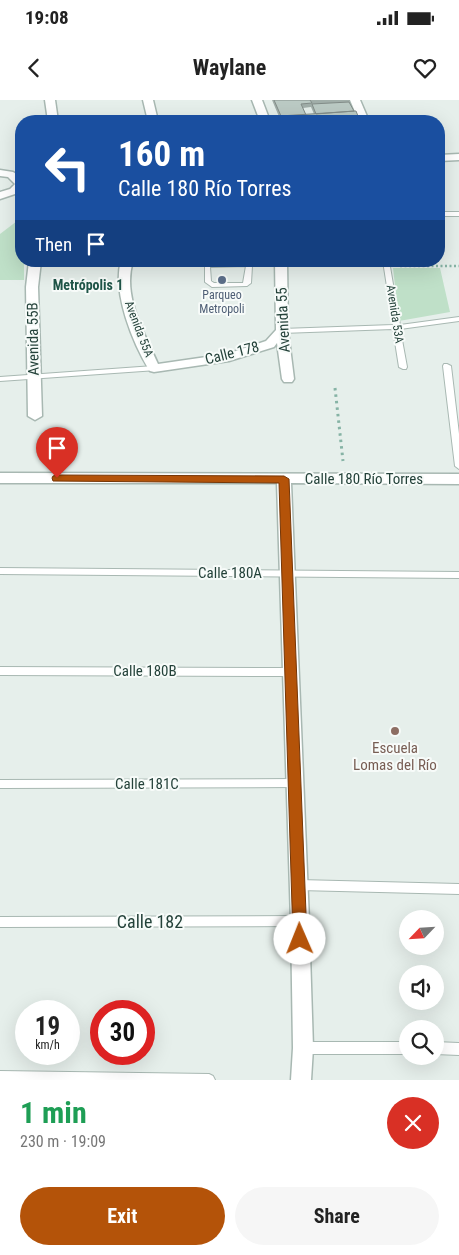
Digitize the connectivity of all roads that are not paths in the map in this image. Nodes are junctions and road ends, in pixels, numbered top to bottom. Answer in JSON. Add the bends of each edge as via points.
{"nodes":[{"id":1,"x":50,"y":100,"type":"edge"},
{"id":2,"x":148,"y":100,"type":"edge"},
{"id":3,"x":257,"y":100,"type":"edge"},
{"id":4,"x":355,"y":100,"type":"edge"},
{"id":5,"x":52,"y":115,"type":"edge"},
{"id":6,"x":152,"y":115,"type":"edge"},
{"id":7,"x":263,"y":115,"type":"edge"},
{"id":8,"x":361,"y":115,"type":"edge"},
{"id":9,"x":459,"y":157,"type":"edge"},
{"id":10,"x":445,"y":158,"type":"edge"},
{"id":11,"x":459,"y":166,"type":"edge"},
{"id":12,"x":445,"y":167,"type":"edge"},
{"id":13,"x":2,"y":171,"type":"edge"},
{"id":14,"x":15,"y":179,"type":"edge"},
{"id":15,"x":15,"y":186,"type":"edge"},
{"id":16,"x":0,"y":196,"type":"edge"},
{"id":17,"x":445,"y":214,"type":"edge"},
{"id":18,"x":459,"y":214,"type":"edge"},
{"id":19,"x":34,"y":267,"type":"edge"},
{"id":20,"x":123,"y":267,"type":"edge"},
{"id":21,"x":207,"y":267,"type":"edge"},
{"id":22,"x":249,"y":267,"type":"edge"},
{"id":23,"x":281,"y":267,"type":"edge"},
{"id":24,"x":387,"y":267,"type":"edge"},
{"id":25,"x":459,"y":319,"type":"edge"},
{"id":26,"x":397,"y":327,"type":"junction"},
{"id":27,"x":282,"y":332,"type":"junction"},
{"id":28,"x":447,"y":366,"type":"dead end"},
{"id":29,"x":403,"y":367,"type":"dead end"},
{"id":30,"x":154,"y":368,"type":"junction"},
{"id":31,"x":33,"y":376,"type":"junction"},
{"id":32,"x":0,"y":379,"type":"edge"},
{"id":33,"x":288,"y":379,"type":"dead end"},
{"id":34,"x":35,"y":416,"type":"dead end"},
{"id":35,"x":459,"y":466,"type":"edge"},
{"id":36,"x":0,"y":478,"type":"edge"},
{"id":37,"x":284,"y":479,"type":"junction"},
{"id":38,"x":459,"y":479,"type":"edge"},
{"id":39,"x":0,"y":571,"type":"edge"},
{"id":40,"x":289,"y":574,"type":"junction"},
{"id":41,"x":459,"y":575,"type":"edge"},
{"id":42,"x":0,"y":671,"type":"edge"},
{"id":43,"x":290,"y":672,"type":"junction"},
{"id":44,"x":0,"y":784,"type":"edge"},
{"id":45,"x":294,"y":784,"type":"junction"},
{"id":46,"x":299,"y":885,"type":"junction"},
{"id":47,"x":459,"y":889,"type":"edge"},
{"id":48,"x":300,"y":920,"type":"junction"},
{"id":49,"x":0,"y":922,"type":"edge"},
{"id":50,"x":303,"y":1048,"type":"junction"},
{"id":51,"x":399,"y":1048,"type":"edge"},
{"id":52,"x":444,"y":1048,"type":"edge"},
{"id":53,"x":459,"y":1048,"type":"edge"},
{"id":54,"x":0,"y":1078,"type":"edge"},
{"id":55,"x":209,"y":1080,"type":"edge"},
{"id":56,"x":301,"y":1080,"type":"edge"}],
"edges":[{"from":1,"to":5,"type":"street"},
{"from":2,"to":6,"type":"street"},
{"from":3,"to":7,"type":"street"},
{"from":4,"to":8,"type":"street"},
{"from":9,"to":10,"type":"street"},
{"from":11,"to":12,"type":"street"},
{"from":13,"to":14,"type":"street"},
{"from":15,"to":16,"type":"street","via":[[8,194]]},
{"from":17,"to":18,"type":"lane"},
{"from":19,"to":31,"type":"street","name":"Avenida 55B"},
{"from":20,"to":30,"type":"street","name":"Avenida 55A","via":[[123,284],[132,316]]},
{"from":21,"to":22,"type":"lane","via":[[208,282],[212,285],[245,285],[248,283]]},
{"from":23,"to":27,"type":"street","name":"Avenida 55"},
{"from":24,"to":26,"type":"lane","name":"Avenida 53A"},
{"from":25,"to":26,"type":"lane"},
{"from":26,"to":27,"type":"lane"},
{"from":26,"to":29,"type":"lane","name":"Avenida 53A"},
{"from":27,"to":30,"type":"street","name":"Calle 178","via":[[270,344],[244,353]]},
{"from":27,"to":33,"type":"street","name":"Avenida 55"},
{"from":28,"to":35,"type":"lane"},
{"from":30,"to":31,"type":"lane","name":"Calle 178"},
{"from":31,"to":32,"type":"lane","name":"Calle 178"},
{"from":31,"to":34,"type":"street","name":"Avenida 55B"},
{"from":36,"to":37,"type":"street","name":"Calle 180 Río Torres"},
{"from":37,"to":38,"type":"street","name":"Calle 180 Río Torres"},
{"from":37,"to":40,"type":"street"},
{"from":39,"to":40,"type":"lane","name":"Calle 180A"},
{"from":40,"to":41,"type":"lane","name":"Calle 180A"},
{"from":40,"to":43,"type":"street"},
{"from":42,"to":43,"type":"lane","name":"Calle 180B"},
{"from":43,"to":45,"type":"street"},
{"from":44,"to":45,"type":"lane","name":"Calle 181C"},
{"from":45,"to":46,"type":"street"},
{"from":46,"to":47,"type":"lane"},
{"from":46,"to":48,"type":"street"},
{"from":48,"to":49,"type":"lane","name":"Calle 182"},
{"from":48,"to":50,"type":"street"},
{"from":50,"to":51,"type":"lane"},
{"from":50,"to":56,"type":"street"},
{"from":52,"to":53,"type":"lane"},
{"from":54,"to":55,"type":"lane"}]}
